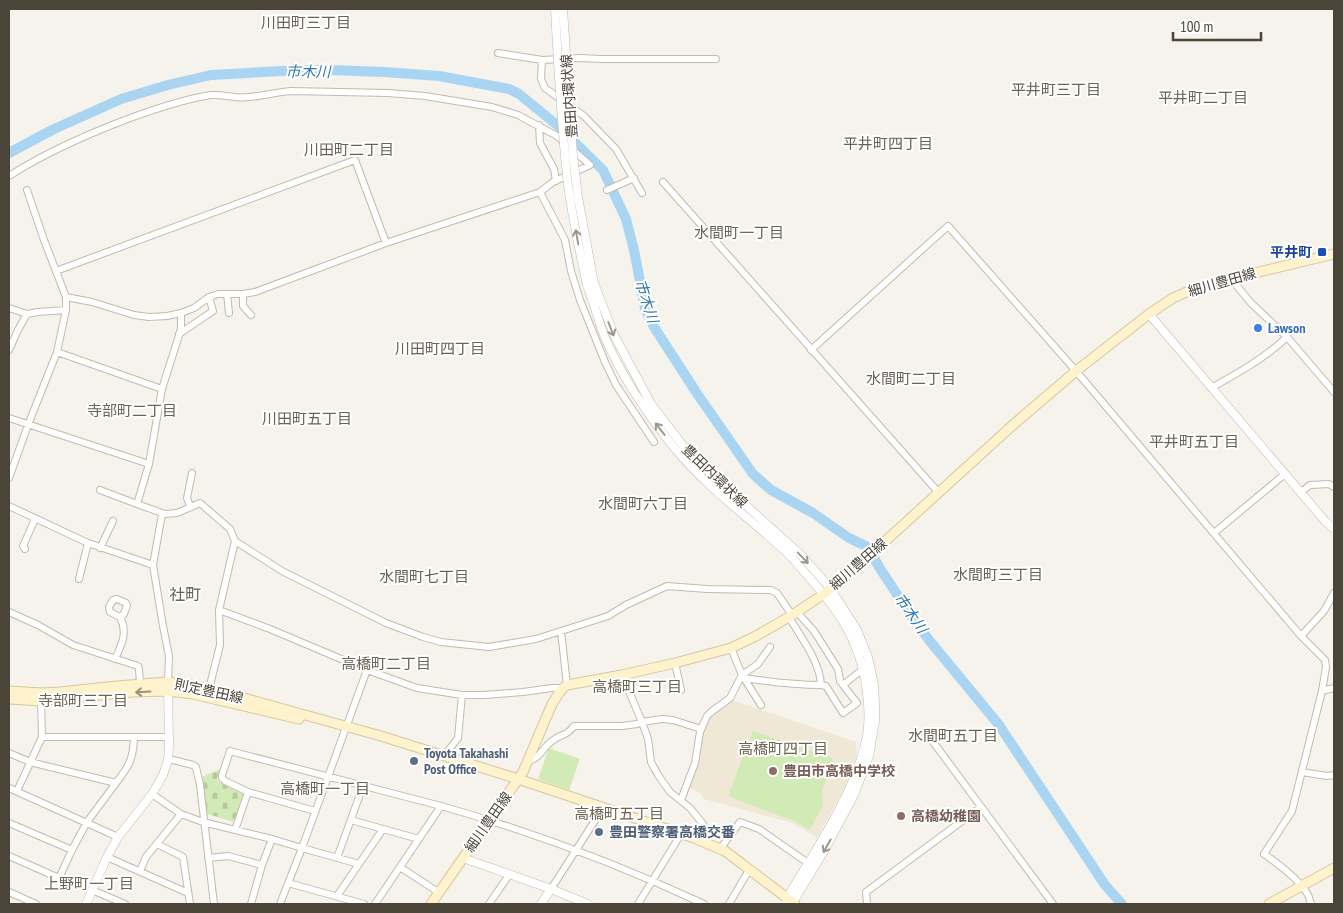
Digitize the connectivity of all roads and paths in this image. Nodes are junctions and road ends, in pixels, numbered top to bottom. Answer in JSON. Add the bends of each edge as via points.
{"nodes":[{"id":1,"x":555,"y":9,"type":"edge"},
{"id":2,"x":563,"y":9,"type":"edge"},
{"id":3,"x":498,"y":53,"type":"dead end"},
{"id":4,"x":716,"y":59,"type":"dead end"},
{"id":5,"x":542,"y":60,"type":"junction"},
{"id":6,"x":539,"y":125,"type":"junction"},
{"id":7,"x":9,"y":176,"type":"edge"},
{"id":8,"x":634,"y":178,"type":"junction"},
{"id":9,"x":556,"y":181,"type":"junction"},
{"id":10,"x":663,"y":182,"type":"dead end"},
{"id":11,"x":26,"y":190,"type":"dead end"},
{"id":12,"x":607,"y":190,"type":"dead end"},
{"id":13,"x":540,"y":192,"type":"junction"},
{"id":14,"x":642,"y":193,"type":"dead end"},
{"id":15,"x":386,"y":243,"type":"junction"},
{"id":16,"x":1334,"y":254,"type":"edge"},
{"id":17,"x":56,"y":271,"type":"junction"},
{"id":18,"x":1231,"y":279,"type":"junction"},
{"id":19,"x":591,"y":284,"type":"junction"},
{"id":20,"x":227,"y":294,"type":"junction"},
{"id":21,"x":243,"y":294,"type":"junction"},
{"id":22,"x":66,"y":297,"type":"junction"},
{"id":23,"x":209,"y":297,"type":"junction"},
{"id":24,"x":9,"y":308,"type":"edge"},
{"id":25,"x":66,"y":310,"type":"junction"},
{"id":26,"x":229,"y":313,"type":"dead end"},
{"id":27,"x":27,"y":314,"type":"junction"},
{"id":28,"x":182,"y":314,"type":"junction"},
{"id":29,"x":1149,"y":314,"type":"junction"},
{"id":30,"x":251,"y":315,"type":"dead end"},
{"id":31,"x":179,"y":334,"type":"junction"},
{"id":32,"x":1287,"y":337,"type":"junction"},
{"id":33,"x":9,"y":350,"type":"edge"},
{"id":34,"x":811,"y":350,"type":"junction"},
{"id":35,"x":58,"y":352,"type":"junction"},
{"id":36,"x":1076,"y":371,"type":"junction"},
{"id":37,"x":1210,"y":388,"type":"junction"},
{"id":38,"x":162,"y":389,"type":"junction"},
{"id":39,"x":1334,"y":392,"type":"edge"},
{"id":40,"x":9,"y":418,"type":"edge"},
{"id":41,"x":28,"y":424,"type":"junction"},
{"id":42,"x":654,"y":442,"type":"dead end"},
{"id":43,"x":149,"y":464,"type":"junction"},
{"id":44,"x":192,"y":473,"type":"dead end"},
{"id":45,"x":1285,"y":474,"type":"junction"},
{"id":46,"x":9,"y":478,"type":"edge"},
{"id":47,"x":1334,"y":487,"type":"edge"},
{"id":48,"x":100,"y":490,"type":"dead end"},
{"id":49,"x":1301,"y":492,"type":"junction"},
{"id":50,"x":939,"y":493,"type":"junction"},
{"id":51,"x":137,"y":504,"type":"junction"},
{"id":52,"x":9,"y":506,"type":"edge"},
{"id":53,"x":190,"y":506,"type":"junction"},
{"id":54,"x":162,"y":514,"type":"junction"},
{"id":55,"x":35,"y":519,"type":"junction"},
{"id":56,"x":113,"y":521,"type":"dead end"},
{"id":57,"x":1334,"y":529,"type":"edge"},
{"id":58,"x":1214,"y":532,"type":"junction"},
{"id":59,"x":235,"y":541,"type":"junction"},
{"id":60,"x":88,"y":543,"type":"junction"},
{"id":61,"x":100,"y":548,"type":"junction"},
{"id":62,"x":25,"y":549,"type":"dead end"},
{"id":63,"x":154,"y":565,"type":"junction"},
{"id":64,"x":79,"y":579,"type":"dead end"},
{"id":65,"x":827,"y":591,"type":"junction"},
{"id":66,"x":1334,"y":593,"type":"edge"},
{"id":67,"x":219,"y":610,"type":"junction"},
{"id":68,"x":9,"y":612,"type":"edge"},
{"id":69,"x":793,"y":615,"type":"junction"},
{"id":70,"x":120,"y":616,"type":"dead end"},
{"id":71,"x":562,"y":632,"type":"junction"},
{"id":72,"x":1301,"y":636,"type":"junction"},
{"id":73,"x":770,"y":647,"type":"dead end"},
{"id":74,"x":730,"y":648,"type":"junction"},
{"id":75,"x":115,"y":659,"type":"junction"},
{"id":76,"x":675,"y":663,"type":"junction"},
{"id":77,"x":863,"y":669,"type":"junction"},
{"id":78,"x":367,"y":670,"type":"junction"},
{"id":79,"x":622,"y":675,"type":"junction"},
{"id":80,"x":743,"y":676,"type":"junction"},
{"id":81,"x":140,"y":684,"type":"junction"},
{"id":82,"x":821,"y":685,"type":"junction"},
{"id":83,"x":843,"y":685,"type":"junction"},
{"id":84,"x":168,"y":687,"type":"junction"},
{"id":85,"x":565,"y":687,"type":"junction"},
{"id":86,"x":1334,"y":688,"type":"edge"},
{"id":87,"x":209,"y":689,"type":"junction"},
{"id":88,"x":681,"y":690,"type":"dead end"},
{"id":89,"x":9,"y":691,"type":"edge"},
{"id":90,"x":1322,"y":691,"type":"junction"},
{"id":91,"x":462,"y":695,"type":"junction"},
{"id":92,"x":9,"y":699,"type":"edge"},
{"id":93,"x":41,"y":701,"type":"junction"},
{"id":94,"x":760,"y":705,"type":"dead end"},
{"id":95,"x":642,"y":722,"type":"junction"},
{"id":96,"x":346,"y":727,"type":"junction"},
{"id":97,"x":701,"y":730,"type":"junction"},
{"id":98,"x":42,"y":737,"type":"junction"},
{"id":99,"x":169,"y":737,"type":"junction"},
{"id":100,"x":134,"y":738,"type":"junction"},
{"id":101,"x":931,"y":739,"type":"dead end"},
{"id":102,"x":9,"y":753,"type":"edge"},
{"id":103,"x":444,"y":756,"type":"junction"},
{"id":104,"x":168,"y":760,"type":"junction"},
{"id":105,"x":528,"y":760,"type":"junction"},
{"id":106,"x":30,"y":762,"type":"junction"},
{"id":107,"x":1302,"y":772,"type":"junction"},
{"id":108,"x":1334,"y":775,"type":"edge"},
{"id":109,"x":328,"y":777,"type":"junction"},
{"id":110,"x":518,"y":779,"type":"junction"},
{"id":111,"x":116,"y":783,"type":"junction"},
{"id":112,"x":363,"y":786,"type":"junction"},
{"id":113,"x":9,"y":788,"type":"edge"},
{"id":114,"x":17,"y":791,"type":"junction"},
{"id":115,"x":248,"y":792,"type":"junction"},
{"id":116,"x":152,"y":794,"type":"junction"},
{"id":117,"x":681,"y":800,"type":"junction"},
{"id":118,"x":441,"y":806,"type":"junction"},
{"id":119,"x":981,"y":807,"type":"junction"},
{"id":120,"x":603,"y":808,"type":"junction"},
{"id":121,"x":315,"y":811,"type":"junction"},
{"id":122,"x":181,"y":814,"type":"junction"},
{"id":123,"x":352,"y":820,"type":"junction"},
{"id":124,"x":490,"y":820,"type":"junction"},
{"id":125,"x":9,"y":822,"type":"edge"},
{"id":126,"x":87,"y":822,"type":"junction"},
{"id":127,"x":203,"y":822,"type":"junction"},
{"id":128,"x":382,"y":829,"type":"junction"},
{"id":129,"x":235,"y":830,"type":"junction"},
{"id":130,"x":681,"y":834,"type":"junction"},
{"id":131,"x":118,"y":837,"type":"junction"},
{"id":132,"x":694,"y":838,"type":"junction"},
{"id":133,"x":272,"y":839,"type":"junction"},
{"id":134,"x":419,"y":839,"type":"junction"},
{"id":135,"x":157,"y":844,"type":"junction"},
{"id":136,"x":302,"y":848,"type":"junction"},
{"id":137,"x":72,"y":850,"type":"junction"},
{"id":138,"x":720,"y":850,"type":"junction"},
{"id":139,"x":575,"y":851,"type":"junction"},
{"id":140,"x":9,"y":856,"type":"edge"},
{"id":141,"x":107,"y":857,"type":"junction"},
{"id":142,"x":208,"y":858,"type":"junction"},
{"id":143,"x":337,"y":858,"type":"junction"},
{"id":144,"x":462,"y":858,"type":"junction"},
{"id":145,"x":808,"y":863,"type":"junction"},
{"id":146,"x":359,"y":864,"type":"junction"},
{"id":147,"x":262,"y":865,"type":"junction"},
{"id":148,"x":400,"y":867,"type":"junction"},
{"id":149,"x":1334,"y":868,"type":"edge"},
{"id":150,"x":748,"y":870,"type":"junction"},
{"id":151,"x":140,"y":871,"type":"junction"},
{"id":152,"x":509,"y":875,"type":"junction"},
{"id":153,"x":652,"y":880,"type":"junction"},
{"id":154,"x":288,"y":883,"type":"junction"},
{"id":155,"x":1301,"y":887,"type":"junction"},
{"id":156,"x":92,"y":890,"type":"junction"},
{"id":157,"x":551,"y":890,"type":"junction"},
{"id":158,"x":9,"y":892,"type":"edge"},
{"id":159,"x":188,"y":894,"type":"junction"},
{"id":160,"x":438,"y":894,"type":"junction"},
{"id":161,"x":337,"y":896,"type":"junction"},
{"id":162,"x":791,"y":903,"type":"edge"},
{"id":163,"x":36,"y":904,"type":"edge"},
{"id":164,"x":86,"y":904,"type":"edge"},
{"id":165,"x":125,"y":904,"type":"edge"},
{"id":166,"x":190,"y":904,"type":"edge"},
{"id":167,"x":214,"y":904,"type":"edge"},
{"id":168,"x":250,"y":904,"type":"edge"},
{"id":169,"x":280,"y":904,"type":"edge"},
{"id":170,"x":364,"y":904,"type":"edge"},
{"id":171,"x":374,"y":904,"type":"edge"},
{"id":172,"x":431,"y":904,"type":"edge"},
{"id":173,"x":490,"y":904,"type":"edge"},
{"id":174,"x":541,"y":904,"type":"edge"},
{"id":175,"x":588,"y":904,"type":"edge"},
{"id":176,"x":638,"y":904,"type":"edge"},
{"id":177,"x":704,"y":904,"type":"edge"},
{"id":178,"x":729,"y":904,"type":"edge"},
{"id":179,"x":867,"y":904,"type":"edge"},
{"id":180,"x":1052,"y":904,"type":"edge"},
{"id":181,"x":1269,"y":904,"type":"edge"},
{"id":182,"x":1311,"y":904,"type":"edge"}],
"edges":[{"from":19,"to":1,"type":"street","name":"豊田内環状線","one_way":true,"bridge":true,"via":[[578,247],[567,178]]},
{"from":2,"to":19,"type":"street","name":"豊田内環状線","bridge":true,"via":[[572,146]]},
{"from":3,"to":5,"type":"street"},
{"from":4,"to":5,"type":"street"},
{"from":5,"to":8,"type":"street","via":[[545,88],[584,116],[610,142]]},
{"from":6,"to":7,"type":"street","via":[[492,107],[425,96],[307,91],[247,98],[211,95],[165,106],[110,125],[45,155]]},
{"from":6,"to":9,"type":"street","via":[[540,143],[554,169]]},
{"from":6,"to":9,"type":"street","via":[[590,165]]},
{"from":8,"to":12,"type":"street"},
{"from":8,"to":14,"type":"street"},
{"from":9,"to":13,"type":"street"},
{"from":10,"to":34,"type":"street"},
{"from":11,"to":17,"type":"street"},
{"from":13,"to":15,"type":"street"},
{"from":13,"to":42,"type":"street","via":[[565,240],[580,300],[605,362],[616,385]]},
{"from":15,"to":17,"type":"street","via":[[355,160]]},
{"from":15,"to":21,"type":"street"},
{"from":16,"to":18,"type":"main road","name":"細川豊田線"},
{"from":17,"to":22,"type":"street"},
{"from":18,"to":29,"type":"main road","name":"細川豊田線","via":[[1191,290]]},
{"from":18,"to":32,"type":"street","via":[[1250,303]]},
{"from":19,"to":65,"type":"street","name":"豊田内環状線","via":[[604,335],[623,374],[677,451],[710,486]]},
{"from":20,"to":21,"type":"street"},
{"from":20,"to":23,"type":"street"},
{"from":20,"to":26,"type":"street"},
{"from":21,"to":30,"type":"street","via":[[243,306]]},
{"from":22,"to":25,"type":"street"},
{"from":22,"to":28,"type":"street","via":[[134,315]]},
{"from":23,"to":28,"type":"street"},
{"from":23,"to":31,"type":"street","via":[[213,311]]},
{"from":24,"to":27,"type":"street"},
{"from":25,"to":27,"type":"street"},
{"from":25,"to":35,"type":"street"},
{"from":27,"to":33,"type":"street"},
{"from":28,"to":31,"type":"street"},
{"from":29,"to":36,"type":"main road","name":"細川豊田線"},
{"from":29,"to":37,"type":"street"},
{"from":31,"to":38,"type":"street"},
{"from":32,"to":37,"type":"street","via":[[1274,350]]},
{"from":32,"to":39,"type":"street"},
{"from":34,"to":36,"type":"street","via":[[948,226]]},
{"from":34,"to":50,"type":"street"},
{"from":35,"to":38,"type":"street"},
{"from":35,"to":41,"type":"street"},
{"from":36,"to":50,"type":"main road","name":"細川豊田線"},
{"from":36,"to":58,"type":"street"},
{"from":37,"to":45,"type":"street"},
{"from":38,"to":43,"type":"street"},
{"from":40,"to":41,"type":"street"},
{"from":41,"to":43,"type":"street"},
{"from":41,"to":46,"type":"street"},
{"from":43,"to":51,"type":"street"},
{"from":44,"to":53,"type":"street","via":[[186,498]]},
{"from":45,"to":49,"type":"street"},
{"from":45,"to":58,"type":"street"},
{"from":47,"to":49,"type":"street","via":[[1329,484],[1310,485]]},
{"from":48,"to":51,"type":"street"},
{"from":49,"to":57,"type":"street"},
{"from":50,"to":65,"type":"main road","name":"細川豊田線"},
{"from":51,"to":54,"type":"street"},
{"from":52,"to":55,"type":"street"},
{"from":53,"to":54,"type":"street","via":[[177,513]]},
{"from":53,"to":59,"type":"street","via":[[200,503],[230,529]]},
{"from":54,"to":63,"type":"street"},
{"from":55,"to":60,"type":"street"},
{"from":55,"to":62,"type":"street","via":[[23,546]]},
{"from":56,"to":61,"type":"street"},
{"from":58,"to":72,"type":"street"},
{"from":59,"to":67,"type":"street"},
{"from":59,"to":71,"type":"street","via":[[282,570],[386,623],[441,642],[489,647]]},
{"from":60,"to":61,"type":"street"},
{"from":60,"to":64,"type":"street"},
{"from":61,"to":63,"type":"street"},
{"from":63,"to":84,"type":"street","via":[[169,656]]},
{"from":65,"to":69,"type":"main road","name":"細川豊田線"},
{"from":65,"to":77,"type":"street","name":"豊田内環状線","via":[[850,632]]},
{"from":65,"to":162,"type":"street","name":"豊田内環状線","one_way":true,"via":[[857,630],[868,657],[874,685],[873,739],[870,756],[854,795]]},
{"from":66,"to":72,"type":"street","via":[[1324,611]]},
{"from":67,"to":78,"type":"street"},
{"from":67,"to":87,"type":"street","via":[[220,645]]},
{"from":68,"to":75,"type":"street","via":[[73,645]]},
{"from":69,"to":71,"type":"street","via":[[777,593],[771,590],[667,586],[608,616]]},
{"from":69,"to":74,"type":"main road","name":"細川豊田線"},
{"from":69,"to":82,"type":"street","via":[[814,659]]},
{"from":69,"to":83,"type":"street","via":[[814,631],[838,669]]},
{"from":70,"to":75,"type":"street","via":[[124,636]]},
{"from":71,"to":85,"type":"street"},
{"from":72,"to":90,"type":"street","via":[[1324,660]]},
{"from":73,"to":80,"type":"street","via":[[758,664]]},
{"from":74,"to":76,"type":"main road","name":"細川豊田線"},
{"from":74,"to":80,"type":"street"},
{"from":75,"to":81,"type":"street","via":[[138,666]]},
{"from":76,"to":79,"type":"main road","name":"細川豊田線"},
{"from":76,"to":88,"type":"street"},
{"from":77,"to":83,"type":"street"},
{"from":77,"to":145,"type":"street","name":"豊田内環状線","via":[[868,712],[862,754],[848,793]]},
{"from":78,"to":91,"type":"street","via":[[417,688]]},
{"from":78,"to":96,"type":"street"},
{"from":79,"to":85,"type":"main road","name":"細川豊田線"},
{"from":79,"to":95,"type":"street"},
{"from":80,"to":82,"type":"street","via":[[772,683]]},
{"from":80,"to":94,"type":"street"},
{"from":80,"to":97,"type":"street","via":[[731,697],[710,712]]},
{"from":81,"to":84,"type":"main road","name":"則定豊田線"},
{"from":81,"to":89,"type":"main road","name":"則定豊田線","via":[[42,693]]},
{"from":82,"to":83,"type":"street","via":[[826,686],[843,713],[857,703]]},
{"from":84,"to":87,"type":"main road","name":"則定豊田線"},
{"from":84,"to":93,"type":"main road","name":"則定豊田線","one_way":true},
{"from":84,"to":96,"type":"main road","name":"則定豊田線","via":[[315,723]]},
{"from":84,"to":99,"type":"street"},
{"from":85,"to":91,"type":"street"},
{"from":85,"to":105,"type":"main road","name":"細川豊田線","via":[[552,704]]},
{"from":86,"to":90,"type":"street"},
{"from":87,"to":96,"type":"main road","name":"則定豊田線"},
{"from":90,"to":107,"type":"street"},
{"from":91,"to":103,"type":"street","via":[[458,738]]},
{"from":92,"to":93,"type":"main road","name":"則定豊田線"},
{"from":93,"to":98,"type":"street"},
{"from":95,"to":97,"type":"street","via":[[673,720]]},
{"from":95,"to":105,"type":"street","via":[[622,726],[574,726],[553,740],[535,759]]},
{"from":95,"to":117,"type":"street","via":[[651,762],[670,792]]},
{"from":96,"to":103,"type":"main road","name":"則定豊田線"},
{"from":96,"to":109,"type":"street"},
{"from":97,"to":117,"type":"street"},
{"from":98,"to":100,"type":"street"},
{"from":98,"to":106,"type":"street"},
{"from":99,"to":100,"type":"street"},
{"from":99,"to":104,"type":"street"},
{"from":100,"to":111,"type":"street","via":[[129,766]]},
{"from":101,"to":119,"type":"street"},
{"from":102,"to":106,"type":"street"},
{"from":103,"to":110,"type":"main road","name":"則定豊田線"},
{"from":104,"to":116,"type":"street"},
{"from":104,"to":127,"type":"street","via":[[196,767]]},
{"from":105,"to":110,"type":"main road","name":"細川豊田線"},
{"from":106,"to":111,"type":"street"},
{"from":106,"to":114,"type":"street"},
{"from":107,"to":108,"type":"street"},
{"from":107,"to":155,"type":"street","via":[[1291,814],[1264,854]]},
{"from":109,"to":112,"type":"street"},
{"from":109,"to":115,"type":"street","via":[[230,751],[222,778]]},
{"from":109,"to":121,"type":"street"},
{"from":110,"to":120,"type":"main road","name":"則定豊田線"},
{"from":110,"to":124,"type":"main road","name":"細川豊田線"},
{"from":111,"to":126,"type":"street"},
{"from":112,"to":118,"type":"street"},
{"from":112,"to":123,"type":"street"},
{"from":113,"to":114,"type":"street"},
{"from":114,"to":126,"type":"street"},
{"from":115,"to":121,"type":"street"},
{"from":115,"to":129,"type":"street"},
{"from":116,"to":122,"type":"street"},
{"from":116,"to":131,"type":"street"},
{"from":117,"to":132,"type":"street","via":[[703,824]]},
{"from":118,"to":124,"type":"street"},
{"from":118,"to":134,"type":"street"},
{"from":119,"to":179,"type":"street","via":[[866,892]]},
{"from":119,"to":180,"type":"street"},
{"from":120,"to":130,"type":"main road","name":"則定豊田線"},
{"from":120,"to":139,"type":"street"},
{"from":121,"to":136,"type":"street"},
{"from":122,"to":127,"type":"street"},
{"from":122,"to":135,"type":"street"},
{"from":123,"to":128,"type":"street"},
{"from":123,"to":143,"type":"street"},
{"from":124,"to":139,"type":"street"},
{"from":124,"to":144,"type":"main road","name":"細川豊田線"},
{"from":125,"to":137,"type":"street"},
{"from":126,"to":131,"type":"street"},
{"from":126,"to":137,"type":"street"},
{"from":127,"to":129,"type":"street"},
{"from":127,"to":142,"type":"street"},
{"from":128,"to":134,"type":"street"},
{"from":128,"to":146,"type":"street"},
{"from":129,"to":133,"type":"street"},
{"from":130,"to":132,"type":"main road","name":"則定豊田線"},
{"from":130,"to":153,"type":"street"},
{"from":131,"to":141,"type":"street"},
{"from":132,"to":138,"type":"main road","name":"則定豊田線"},
{"from":133,"to":136,"type":"street"},
{"from":133,"to":147,"type":"street"},
{"from":134,"to":148,"type":"street"},
{"from":135,"to":151,"type":"street","via":[[144,859]]},
{"from":135,"to":159,"type":"street","via":[[183,857]]},
{"from":136,"to":143,"type":"street"},
{"from":136,"to":154,"type":"street"},
{"from":137,"to":140,"type":"street","via":[[59,878]]},
{"from":138,"to":145,"type":"street","via":[[740,822],[759,830]]},
{"from":138,"to":150,"type":"main road","name":"則定豊田線"},
{"from":139,"to":153,"type":"street"},
{"from":139,"to":157,"type":"street"},
{"from":141,"to":151,"type":"street"},
{"from":141,"to":156,"type":"street"},
{"from":142,"to":147,"type":"street","via":[[228,856]]},
{"from":142,"to":167,"type":"street"},
{"from":143,"to":146,"type":"street"},
{"from":144,"to":152,"type":"street"},
{"from":144,"to":160,"type":"main road","name":"細川豊田線"},
{"from":145,"to":162,"type":"street","name":"豊田内環状線"},
{"from":146,"to":161,"type":"street"},
{"from":147,"to":168,"type":"street"},
{"from":148,"to":160,"type":"street"},
{"from":148,"to":171,"type":"street"},
{"from":149,"to":155,"type":"main road"},
{"from":150,"to":162,"type":"main road","name":"則定豊田線"},
{"from":150,"to":178,"type":"street"},
{"from":151,"to":159,"type":"street"},
{"from":152,"to":157,"type":"street"},
{"from":152,"to":173,"type":"street"},
{"from":153,"to":176,"type":"street"},
{"from":153,"to":177,"type":"street"},
{"from":154,"to":161,"type":"street"},
{"from":154,"to":169,"type":"street"},
{"from":155,"to":181,"type":"main road"},
{"from":155,"to":182,"type":"street"},
{"from":156,"to":164,"type":"street"},
{"from":156,"to":165,"type":"street"},
{"from":157,"to":174,"type":"street"},
{"from":157,"to":175,"type":"street"},
{"from":158,"to":163,"type":"street"},
{"from":159,"to":166,"type":"street"},
{"from":160,"to":172,"type":"main road","name":"細川豊田線"},
{"from":161,"to":170,"type":"street"}]}
